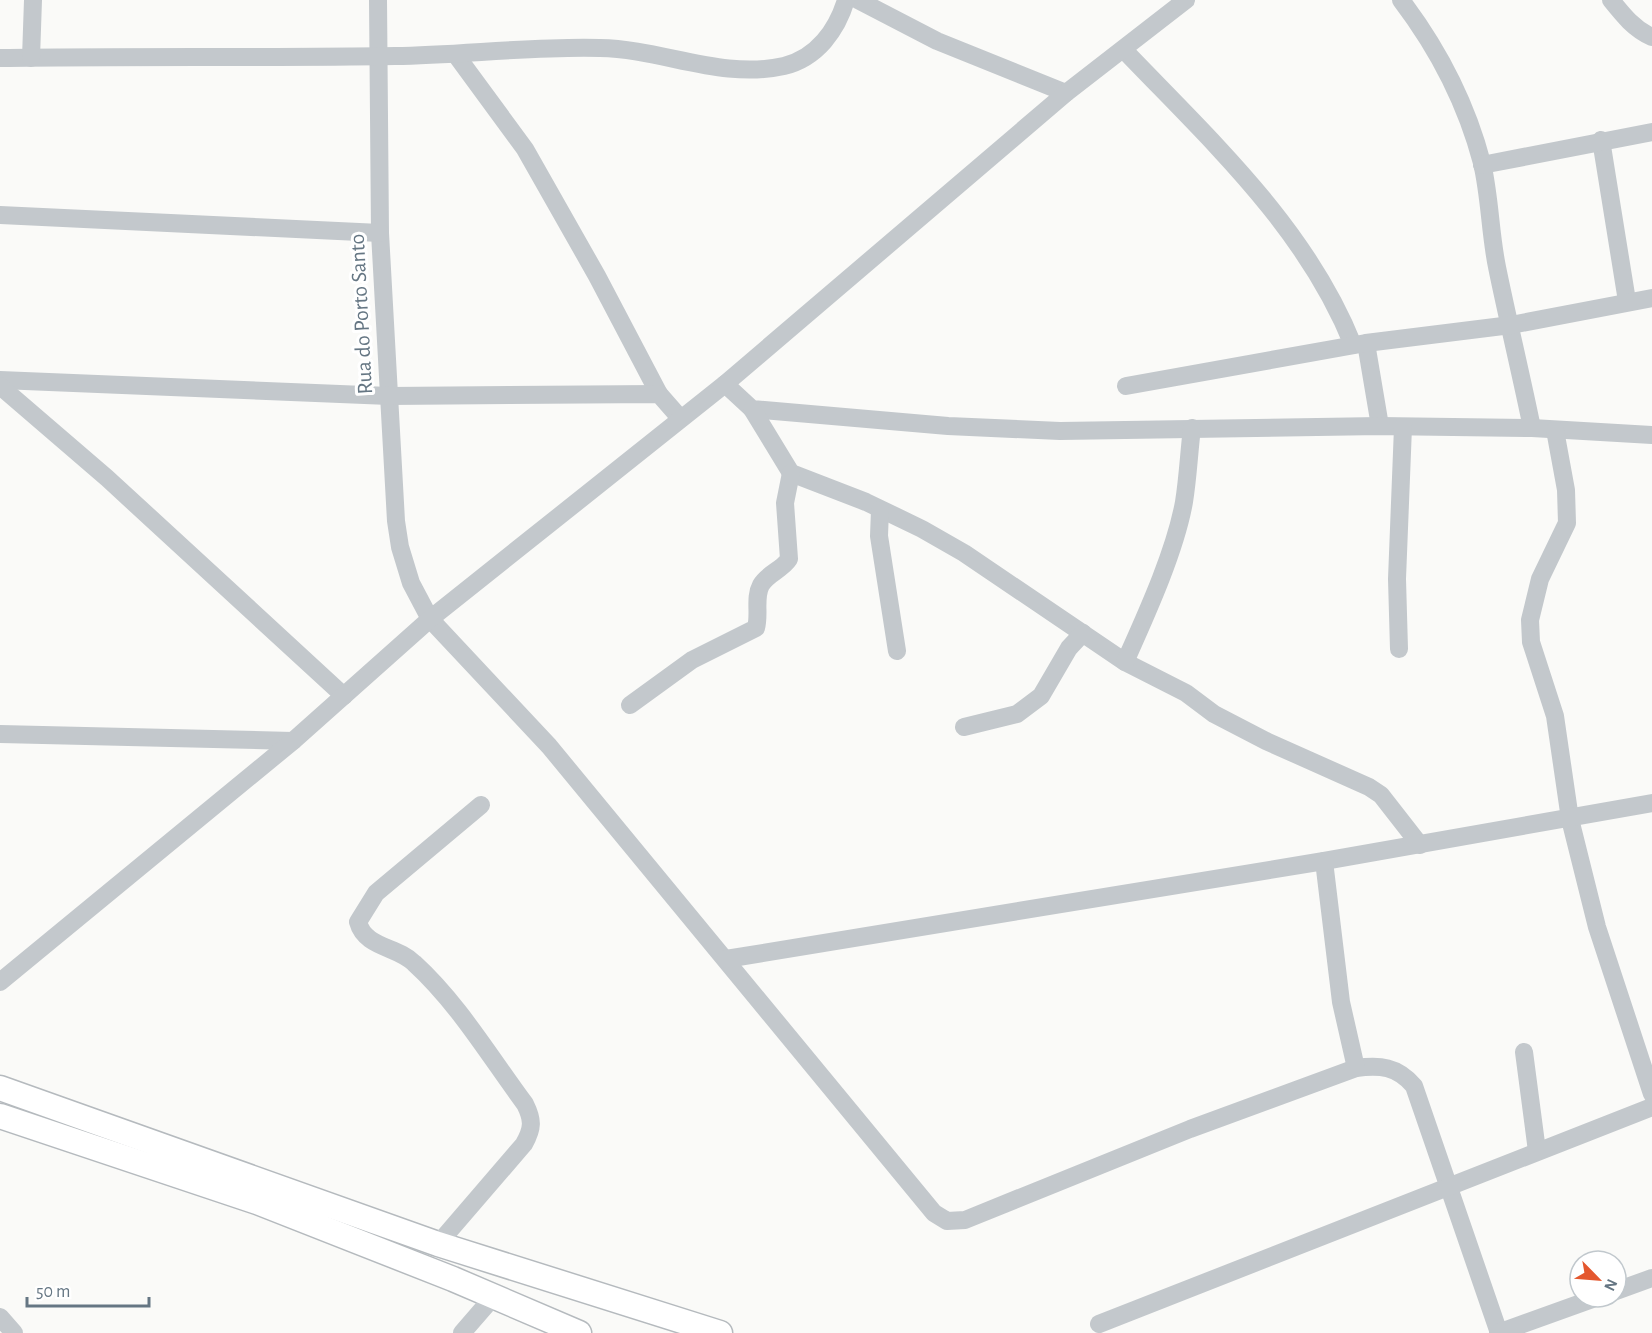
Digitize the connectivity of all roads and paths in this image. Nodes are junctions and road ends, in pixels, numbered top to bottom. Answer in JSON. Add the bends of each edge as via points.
{"nodes":[{"id":1,"x":33,"y":0,"type":"edge"},
{"id":2,"x":378,"y":0,"type":"edge"},
{"id":3,"x":857,"y":0,"type":"edge"},
{"id":4,"x":1186,"y":0,"type":"edge"},
{"id":5,"x":1401,"y":0,"type":"edge"},
{"id":6,"x":1611,"y":0,"type":"edge"},
{"id":7,"x":1652,"y":37,"type":"edge"},
{"id":8,"x":1124,"y":50,"type":"junction"},
{"id":9,"x":456,"y":55,"type":"junction"},
{"id":10,"x":378,"y":56,"type":"junction"},
{"id":11,"x":0,"y":58,"type":"edge"},
{"id":12,"x":31,"y":58,"type":"junction"},
{"id":13,"x":1066,"y":93,"type":"junction"},
{"id":14,"x":1652,"y":132,"type":"edge"},
{"id":15,"x":1601,"y":141,"type":"junction"},
{"id":16,"x":1482,"y":165,"type":"junction"},
{"id":17,"x":0,"y":215,"type":"edge"},
{"id":18,"x":380,"y":233,"type":"junction"},
{"id":19,"x":1652,"y":298,"type":"edge"},
{"id":20,"x":1627,"y":301,"type":"junction"},
{"id":21,"x":1511,"y":325,"type":"junction"},
{"id":22,"x":1359,"y":344,"type":"junction"},
{"id":23,"x":0,"y":380,"type":"edge"},
{"id":24,"x":725,"y":384,"type":"junction"},
{"id":25,"x":0,"y":386,"type":"edge"},
{"id":26,"x":1126,"y":386,"type":"dead end"},
{"id":27,"x":659,"y":394,"type":"junction"},
{"id":28,"x":389,"y":396,"type":"junction"},
{"id":29,"x":752,"y":409,"type":"junction"},
{"id":30,"x":680,"y":418,"type":"junction"},
{"id":31,"x":1380,"y":426,"type":"junction"},
{"id":32,"x":1403,"y":427,"type":"junction"},
{"id":33,"x":1192,"y":428,"type":"junction"},
{"id":34,"x":1532,"y":428,"type":"junction"},
{"id":35,"x":1555,"y":430,"type":"junction"},
{"id":36,"x":1652,"y":435,"type":"edge"},
{"id":37,"x":791,"y":473,"type":"junction"},
{"id":38,"x":880,"y":510,"type":"junction"},
{"id":39,"x":430,"y":619,"type":"junction"},
{"id":40,"x":1083,"y":633,"type":"junction"},
{"id":41,"x":1399,"y":650,"type":"dead end"},
{"id":42,"x":897,"y":651,"type":"dead end"},
{"id":43,"x":1125,"y":662,"type":"junction"},
{"id":44,"x":344,"y":696,"type":"junction"},
{"id":45,"x":630,"y":705,"type":"dead end"},
{"id":46,"x":964,"y":727,"type":"dead end"},
{"id":47,"x":0,"y":734,"type":"edge"},
{"id":48,"x":293,"y":741,"type":"junction"},
{"id":49,"x":1652,"y":803,"type":"edge"},
{"id":50,"x":481,"y":805,"type":"dead end"},
{"id":51,"x":1570,"y":819,"type":"junction"},
{"id":52,"x":1420,"y":845,"type":"junction"},
{"id":53,"x":1324,"y":861,"type":"junction"},
{"id":54,"x":726,"y":959,"type":"junction"},
{"id":55,"x":0,"y":982,"type":"edge"},
{"id":56,"x":1524,"y":1052,"type":"dead end"},
{"id":57,"x":1356,"y":1068,"type":"junction"},
{"id":58,"x":0,"y":1088,"type":"edge"},
{"id":59,"x":1652,"y":1094,"type":"edge"},
{"id":60,"x":1652,"y":1107,"type":"edge"},
{"id":61,"x":0,"y":1116,"type":"edge"},
{"id":62,"x":1537,"y":1151,"type":"junction"},
{"id":63,"x":1447,"y":1185,"type":"junction"},
{"id":64,"x":438,"y":1244,"type":"junction"},
{"id":65,"x":1652,"y":1278,"type":"edge"},
{"id":66,"x":1628,"y":1287,"type":"edge"},
{"id":67,"x":494,"y":1296,"type":"junction"},
{"id":68,"x":1568,"y":1308,"type":"edge"},
{"id":69,"x":0,"y":1317,"type":"edge"},
{"id":70,"x":1100,"y":1324,"type":"dead end"},
{"id":71,"x":14,"y":1333,"type":"edge"},
{"id":72,"x":462,"y":1333,"type":"edge"},
{"id":73,"x":579,"y":1333,"type":"edge"},
{"id":74,"x":720,"y":1333,"type":"edge"},
{"id":75,"x":1498,"y":1333,"type":"edge"}],
"edges":[{"from":1,"to":12,"type":"street"},
{"from":2,"to":10,"type":"street","name":"Rua do Porto Santo"},
{"from":3,"to":9,"type":"street","via":[[828,39],[802,58],[766,68],[726,69],[639,51],[601,48]]},
{"from":3,"to":13,"type":"street","via":[[965,53]]},
{"from":4,"to":8,"type":"street"},
{"from":5,"to":16,"type":"street","via":[[1428,36],[1456,86]]},
{"from":6,"to":7,"type":"street","via":[[1624,18]]},
{"from":8,"to":13,"type":"street"},
{"from":8,"to":22,"type":"street","via":[[1284,223]]},
{"from":9,"to":10,"type":"street"},
{"from":9,"to":27,"type":"street","via":[[525,149]]},
{"from":10,"to":12,"type":"street"},
{"from":10,"to":18,"type":"street","name":"Rua do Porto Santo"},
{"from":11,"to":12,"type":"street"},
{"from":13,"to":24,"type":"street"},
{"from":14,"to":15,"type":"street"},
{"from":15,"to":16,"type":"street"},
{"from":15,"to":20,"type":"street"},
{"from":16,"to":21,"type":"street","via":[[1497,266]]},
{"from":17,"to":18,"type":"street"},
{"from":18,"to":28,"type":"street","name":"Rua do Porto Santo"},
{"from":19,"to":20,"type":"street"},
{"from":20,"to":21,"type":"street"},
{"from":21,"to":22,"type":"street"},
{"from":21,"to":34,"type":"street"},
{"from":22,"to":26,"type":"street"},
{"from":22,"to":31,"type":"street"},
{"from":23,"to":28,"type":"street"},
{"from":24,"to":29,"type":"street"},
{"from":24,"to":30,"type":"street"},
{"from":25,"to":44,"type":"street","via":[[108,478]]},
{"from":27,"to":28,"type":"street"},
{"from":27,"to":30,"type":"street"},
{"from":28,"to":39,"type":"street","name":"Rua do Porto Santo","via":[[400,548],[411,583]]},
{"from":29,"to":33,"type":"street","via":[[1004,429]]},
{"from":29,"to":37,"type":"street"},
{"from":30,"to":39,"type":"street"},
{"from":31,"to":32,"type":"street"},
{"from":31,"to":33,"type":"street"},
{"from":32,"to":34,"type":"street"},
{"from":32,"to":41,"type":"street","via":[[1397,579]]},
{"from":33,"to":43,"type":"street","via":[[1179,521]]},
{"from":34,"to":35,"type":"street"},
{"from":35,"to":36,"type":"street"},
{"from":35,"to":51,"type":"street","via":[[1566,490],[1567,523],[1540,579],[1530,620],[1531,642],[1555,716]]},
{"from":37,"to":38,"type":"street"},
{"from":37,"to":45,"type":"street","via":[[786,503],[789,559],[760,586],[756,628],[692,660]]},
{"from":38,"to":40,"type":"street","via":[[964,553]]},
{"from":38,"to":42,"type":"street","via":[[879,536]]},
{"from":39,"to":44,"type":"street"},
{"from":39,"to":54,"type":"street","name":"Rua do Porto Santo","via":[[549,746]]},
{"from":40,"to":43,"type":"street"},
{"from":40,"to":46,"type":"street","via":[[1069,648],[1041,696],[1017,714]]},
{"from":43,"to":52,"type":"street","via":[[1186,693],[1214,714],[1255,736],[1369,787],[1381,795]]},
{"from":44,"to":48,"type":"street"},
{"from":47,"to":48,"type":"street"},
{"from":48,"to":55,"type":"street"},
{"from":49,"to":51,"type":"street"},
{"from":50,"to":64,"type":"street","via":[[376,894],[358,922],[360,932],[368,940],[404,954],[424,972],[455,1008],[532,1119],[524,1144]]},
{"from":51,"to":52,"type":"street"},
{"from":51,"to":59,"type":"street","via":[[1613,981]]},
{"from":52,"to":53,"type":"street"},
{"from":53,"to":54,"type":"street"},
{"from":53,"to":57,"type":"street","via":[[1341,1002]]},
{"from":54,"to":57,"type":"street","name":"Rua do Porto Santo","via":[[911,1188],[947,1221],[985,1213],[1190,1129]]},
{"from":56,"to":62,"type":"street"},
{"from":57,"to":63,"type":"street","via":[[1377,1065],[1394,1069],[1414,1086]]},
{"from":58,"to":64,"type":"main road"},
{"from":60,"to":62,"type":"street"},
{"from":61,"to":67,"type":"main road","via":[[257,1202]]},
{"from":62,"to":63,"type":"street"},
{"from":63,"to":70,"type":"street"},
{"from":63,"to":75,"type":"street"},
{"from":64,"to":74,"type":"main road"},
{"from":65,"to":66,"type":"street"},
{"from":67,"to":72,"type":"street"},
{"from":67,"to":73,"type":"main road"},
{"from":68,"to":75,"type":"street"},
{"from":69,"to":71,"type":"street"}]}
